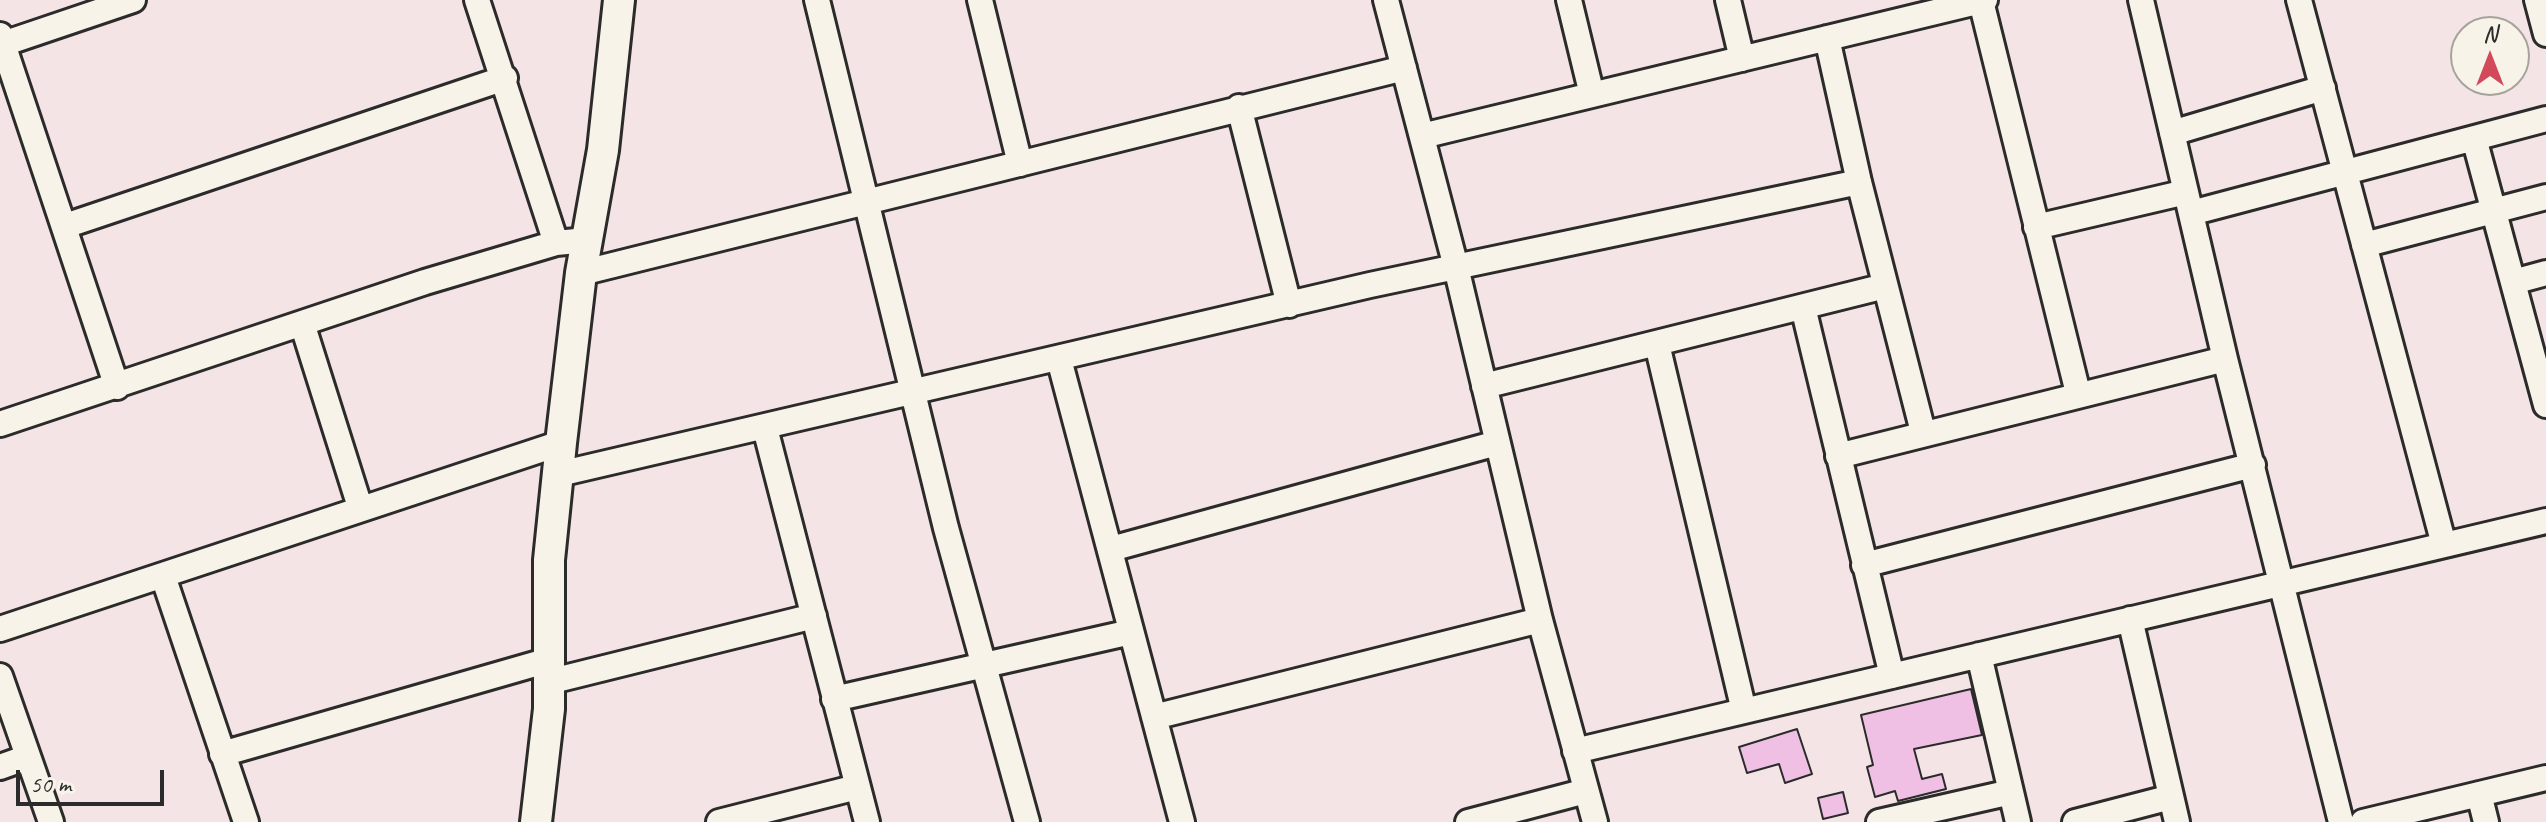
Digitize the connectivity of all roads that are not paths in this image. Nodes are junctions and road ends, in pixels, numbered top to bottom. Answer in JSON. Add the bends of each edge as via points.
{"nodes":[{"id":1,"x":133,"y":0,"type":"edge"},
{"id":2,"x":477,"y":0,"type":"edge"},
{"id":3,"x":619,"y":0,"type":"edge"},
{"id":4,"x":817,"y":0,"type":"edge"},
{"id":5,"x":980,"y":0,"type":"edge"},
{"id":6,"x":1386,"y":0,"type":"edge"},
{"id":7,"x":1569,"y":0,"type":"edge"},
{"id":8,"x":1728,"y":0,"type":"edge"},
{"id":9,"x":1983,"y":0,"type":"edge"},
{"id":10,"x":2141,"y":0,"type":"edge"},
{"id":11,"x":2299,"y":0,"type":"edge"},
{"id":12,"x":2537,"y":0,"type":"edge"},
{"id":13,"x":2546,"y":34,"type":"edge"},
{"id":14,"x":1827,"y":38,"type":"junction"},
{"id":15,"x":1,"y":41,"type":"edge"},
{"id":16,"x":1742,"y":59,"type":"junction"},
{"id":17,"x":1404,"y":68,"type":"junction"},
{"id":18,"x":505,"y":78,"type":"junction"},
{"id":19,"x":2323,"y":88,"type":"junction"},
{"id":20,"x":1592,"y":95,"type":"junction"},
{"id":21,"x":1239,"y":107,"type":"junction"},
{"id":22,"x":2546,"y":119,"type":"edge"},
{"id":23,"x":2172,"y":133,"type":"junction"},
{"id":24,"x":1422,"y":136,"type":"junction"},
{"id":25,"x":2474,"y":138,"type":"junction"},
{"id":26,"x":1020,"y":164,"type":"junction"},
{"id":27,"x":2345,"y":172,"type":"junction"},
{"id":28,"x":1859,"y":182,"type":"junction"},
{"id":29,"x":2546,"y":197,"type":"edge"},
{"id":30,"x":2189,"y":202,"type":"junction"},
{"id":31,"x":868,"y":204,"type":"junction"},
{"id":32,"x":2494,"y":211,"type":"junction"},
{"id":33,"x":65,"y":226,"type":"junction"},
{"id":34,"x":2036,"y":227,"type":"junction"},
{"id":35,"x":587,"y":240,"type":"junction"},
{"id":36,"x":556,"y":243,"type":"junction"},
{"id":37,"x":2364,"y":245,"type":"junction"},
{"id":38,"x":1456,"y":267,"type":"junction"},
{"id":39,"x":581,"y":273,"type":"junction"},
{"id":40,"x":2546,"y":273,"type":"edge"},
{"id":41,"x":2513,"y":282,"type":"junction"},
{"id":42,"x":1885,"y":286,"type":"junction"},
{"id":43,"x":1289,"y":305,"type":"junction"},
{"id":44,"x":1803,"y":307,"type":"junction"},
{"id":45,"x":302,"y":323,"type":"junction"},
{"id":46,"x":1657,"y":344,"type":"junction"},
{"id":47,"x":1059,"y":359,"type":"junction"},
{"id":48,"x":2225,"y":359,"type":"junction"},
{"id":49,"x":1484,"y":386,"type":"junction"},
{"id":50,"x":117,"y":387,"type":"junction"},
{"id":51,"x":913,"y":393,"type":"junction"},
{"id":52,"x":2078,"y":393,"type":"junction"},
{"id":53,"x":2546,"y":403,"type":"edge"},
{"id":54,"x":0,"y":424,"type":"edge"},
{"id":55,"x":765,"y":428,"type":"junction"},
{"id":56,"x":1923,"y":432,"type":"junction"},
{"id":57,"x":561,"y":443,"type":"junction"},
{"id":58,"x":1497,"y":443,"type":"junction"},
{"id":59,"x":1838,"y":456,"type":"junction"},
{"id":60,"x":2253,"y":465,"type":"junction"},
{"id":61,"x":559,"y":474,"type":"junction"},
{"id":62,"x":360,"y":507,"type":"junction"},
{"id":63,"x":2546,"y":521,"type":"edge"},
{"id":64,"x":2444,"y":545,"type":"junction"},
{"id":65,"x":1111,"y":549,"type":"junction"},
{"id":66,"x":1864,"y":565,"type":"junction"},
{"id":67,"x":163,"y":576,"type":"junction"},
{"id":68,"x":2280,"y":584,"type":"junction"},
{"id":69,"x":814,"y":616,"type":"junction"},
{"id":70,"x":2130,"y":619,"type":"junction"},
{"id":71,"x":1540,"y":620,"type":"junction"},
{"id":72,"x":0,"y":629,"type":"edge"},
{"id":73,"x":1131,"y":632,"type":"junction"},
{"id":74,"x":1979,"y":655,"type":"junction"},
{"id":75,"x":986,"y":664,"type":"junction"},
{"id":76,"x":549,"y":671,"type":"junction"},
{"id":77,"x":0,"y":676,"type":"edge"},
{"id":78,"x":1892,"y":676,"type":"junction"},
{"id":79,"x":834,"y":699,"type":"junction"},
{"id":80,"x":1744,"y":711,"type":"junction"},
{"id":81,"x":1154,"y":717,"type":"junction"},
{"id":82,"x":1575,"y":751,"type":"junction"},
{"id":83,"x":222,"y":754,"type":"junction"},
{"id":84,"x":28,"y":757,"type":"junction"},
{"id":85,"x":0,"y":767,"type":"edge"},
{"id":86,"x":2546,"y":778,"type":"edge"},
{"id":87,"x":857,"y":787,"type":"junction"},
{"id":88,"x":1586,"y":791,"type":"junction"},
{"id":89,"x":2011,"y":792,"type":"junction"},
{"id":90,"x":2479,"y":794,"type":"junction"},
{"id":91,"x":2171,"y":797,"type":"junction"},
{"id":92,"x":51,"y":822,"type":"edge"},
{"id":93,"x":246,"y":822,"type":"edge"},
{"id":94,"x":536,"y":822,"type":"edge"},
{"id":95,"x":719,"y":822,"type":"edge"},
{"id":96,"x":867,"y":822,"type":"edge"},
{"id":97,"x":1027,"y":822,"type":"edge"},
{"id":98,"x":1182,"y":822,"type":"edge"},
{"id":99,"x":1468,"y":822,"type":"edge"},
{"id":100,"x":1595,"y":822,"type":"edge"},
{"id":101,"x":1879,"y":822,"type":"edge"},
{"id":102,"x":2018,"y":822,"type":"edge"},
{"id":103,"x":2075,"y":822,"type":"edge"},
{"id":104,"x":2177,"y":822,"type":"edge"},
{"id":105,"x":2341,"y":822,"type":"edge"},
{"id":106,"x":2363,"y":822,"type":"edge"},
{"id":107,"x":2486,"y":822,"type":"edge"}],
"edges":[{"from":1,"to":15,"type":"street"},
{"from":2,"to":18,"type":"street"},
{"from":3,"to":35,"type":"main road"},
{"from":4,"to":31,"type":"street"},
{"from":5,"to":26,"type":"street"},
{"from":6,"to":17,"type":"street"},
{"from":7,"to":20,"type":"street"},
{"from":8,"to":16,"type":"street"},
{"from":9,"to":14,"type":"street"},
{"from":9,"to":34,"type":"street"},
{"from":10,"to":23,"type":"street"},
{"from":11,"to":19,"type":"street"},
{"from":12,"to":13,"type":"street"},
{"from":14,"to":16,"type":"street"},
{"from":14,"to":28,"type":"street"},
{"from":15,"to":33,"type":"street"},
{"from":16,"to":20,"type":"street"},
{"from":17,"to":21,"type":"street"},
{"from":17,"to":24,"type":"street"},
{"from":18,"to":33,"type":"street"},
{"from":18,"to":36,"type":"street"},
{"from":19,"to":23,"type":"street"},
{"from":19,"to":27,"type":"street"},
{"from":20,"to":24,"type":"street"},
{"from":21,"to":26,"type":"street"},
{"from":21,"to":43,"type":"street"},
{"from":22,"to":25,"type":"street"},
{"from":23,"to":30,"type":"street"},
{"from":24,"to":38,"type":"street"},
{"from":25,"to":27,"type":"street"},
{"from":25,"to":32,"type":"street"},
{"from":26,"to":31,"type":"street"},
{"from":27,"to":30,"type":"street"},
{"from":27,"to":37,"type":"street"},
{"from":28,"to":38,"type":"street"},
{"from":28,"to":42,"type":"street"},
{"from":29,"to":32,"type":"street"},
{"from":30,"to":34,"type":"street"},
{"from":30,"to":48,"type":"street"},
{"from":31,"to":39,"type":"street"},
{"from":31,"to":51,"type":"street"},
{"from":32,"to":37,"type":"street"},
{"from":32,"to":41,"type":"street"},
{"from":33,"to":50,"type":"street"},
{"from":34,"to":52,"type":"street"},
{"from":35,"to":36,"type":"street"},
{"from":35,"to":39,"type":"main road"},
{"from":36,"to":45,"type":"street"},
{"from":37,"to":64,"type":"street"},
{"from":38,"to":43,"type":"street"},
{"from":38,"to":49,"type":"street"},
{"from":39,"to":57,"type":"main road"},
{"from":40,"to":41,"type":"street"},
{"from":41,"to":53,"type":"street"},
{"from":42,"to":44,"type":"street"},
{"from":42,"to":56,"type":"street"},
{"from":43,"to":47,"type":"street"},
{"from":44,"to":46,"type":"street"},
{"from":44,"to":59,"type":"street"},
{"from":45,"to":50,"type":"street"},
{"from":45,"to":62,"type":"street"},
{"from":46,"to":49,"type":"street"},
{"from":46,"to":80,"type":"street"},
{"from":47,"to":51,"type":"street"},
{"from":47,"to":65,"type":"street"},
{"from":48,"to":52,"type":"street"},
{"from":48,"to":60,"type":"street"},
{"from":49,"to":58,"type":"street"},
{"from":50,"to":54,"type":"street"},
{"from":51,"to":55,"type":"street"},
{"from":51,"to":75,"type":"street"},
{"from":52,"to":56,"type":"street"},
{"from":55,"to":61,"type":"street"},
{"from":55,"to":69,"type":"street"},
{"from":56,"to":59,"type":"street"},
{"from":57,"to":61,"type":"main road"},
{"from":57,"to":62,"type":"street"},
{"from":58,"to":65,"type":"street"},
{"from":58,"to":71,"type":"street"},
{"from":59,"to":66,"type":"street"},
{"from":60,"to":66,"type":"street"},
{"from":60,"to":68,"type":"street"},
{"from":61,"to":76,"type":"main road","via":[[549,560]]},
{"from":62,"to":67,"type":"street"},
{"from":63,"to":64,"type":"street"},
{"from":64,"to":68,"type":"street"},
{"from":65,"to":73,"type":"street"},
{"from":66,"to":78,"type":"street"},
{"from":67,"to":72,"type":"street"},
{"from":67,"to":83,"type":"street"},
{"from":68,"to":70,"type":"street"},
{"from":68,"to":105,"type":"street"},
{"from":69,"to":76,"type":"street"},
{"from":69,"to":79,"type":"street"},
{"from":70,"to":74,"type":"street"},
{"from":70,"to":91,"type":"street"},
{"from":71,"to":81,"type":"street"},
{"from":71,"to":82,"type":"street"},
{"from":73,"to":75,"type":"street"},
{"from":73,"to":81,"type":"street"},
{"from":74,"to":78,"type":"street"},
{"from":74,"to":89,"type":"street"},
{"from":75,"to":79,"type":"street"},
{"from":75,"to":97,"type":"street"},
{"from":76,"to":83,"type":"street"},
{"from":76,"to":94,"type":"main road"},
{"from":77,"to":84,"type":"street"},
{"from":78,"to":80,"type":"street"},
{"from":79,"to":87,"type":"street"},
{"from":80,"to":82,"type":"street"},
{"from":81,"to":98,"type":"street"},
{"from":82,"to":88,"type":"street"},
{"from":83,"to":93,"type":"street"},
{"from":84,"to":85,"type":"street"},
{"from":84,"to":92,"type":"street"},
{"from":86,"to":90,"type":"street"},
{"from":87,"to":95,"type":"street"},
{"from":87,"to":96,"type":"street"},
{"from":88,"to":99,"type":"street"},
{"from":88,"to":100,"type":"street"},
{"from":89,"to":101,"type":"street"},
{"from":89,"to":102,"type":"street"},
{"from":90,"to":106,"type":"street"},
{"from":90,"to":107,"type":"street"},
{"from":91,"to":103,"type":"street"},
{"from":91,"to":104,"type":"street"}]}
